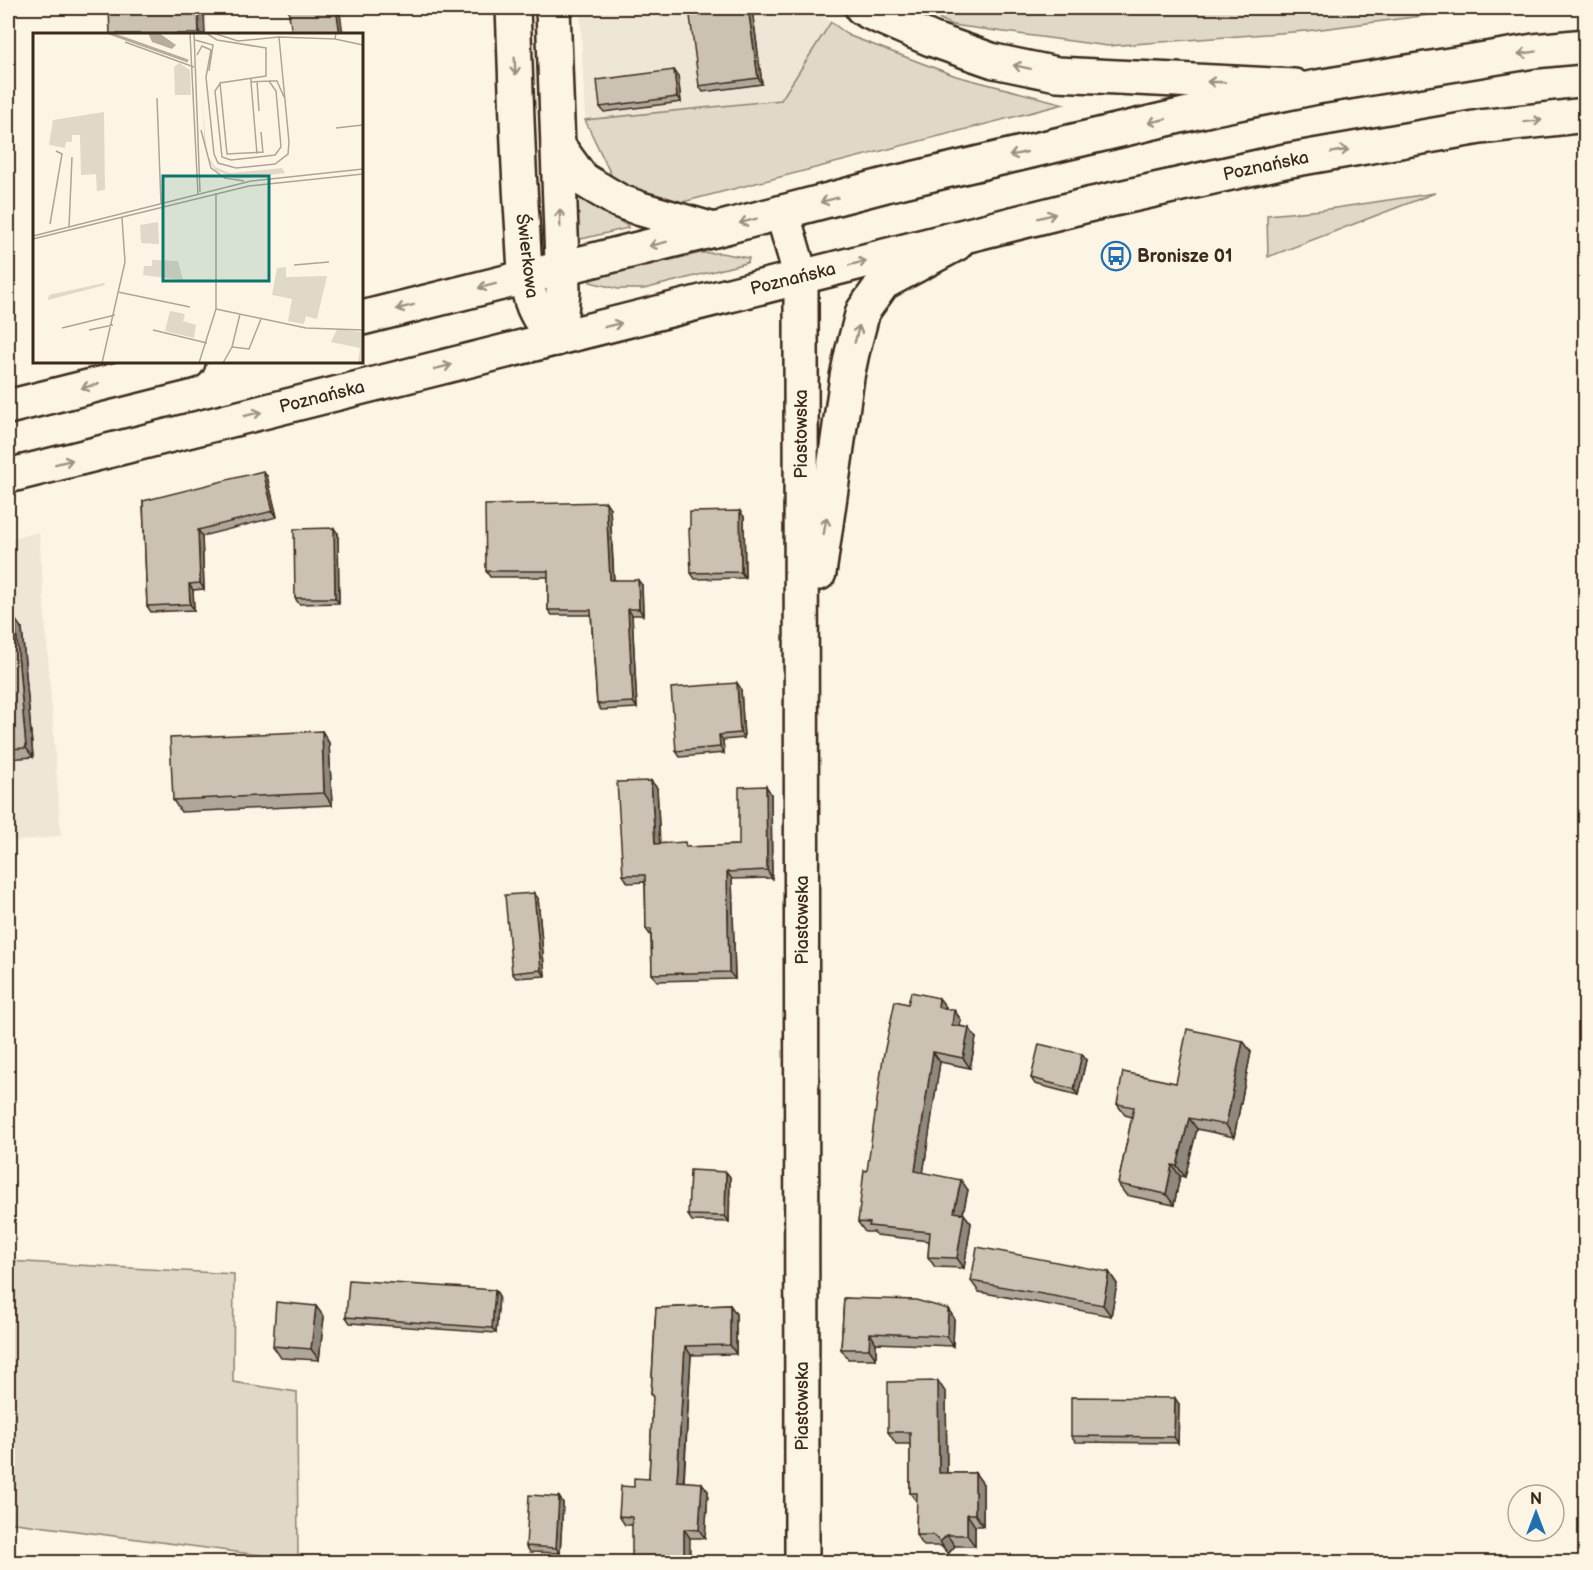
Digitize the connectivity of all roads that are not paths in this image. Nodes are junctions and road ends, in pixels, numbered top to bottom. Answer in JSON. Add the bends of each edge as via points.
{"nodes":[{"id":1,"x":513,"y":8,"type":"edge"},
{"id":2,"x":553,"y":8,"type":"edge"},
{"id":3,"x":862,"y":8,"type":"edge"},
{"id":4,"x":1586,"y":46,"type":"edge"},
{"id":5,"x":1317,"y":87,"type":"junction"},
{"id":6,"x":1586,"y":115,"type":"edge"},
{"id":7,"x":558,"y":146,"type":"junction"},
{"id":8,"x":782,"y":212,"type":"junction"},
{"id":9,"x":714,"y":230,"type":"junction"},
{"id":10,"x":975,"y":233,"type":"junction"},
{"id":11,"x":563,"y":268,"type":"junction"},
{"id":12,"x":526,"y":276,"type":"junction"},
{"id":13,"x":801,"y":277,"type":"junction"},
{"id":14,"x":363,"y":318,"type":"edge"},
{"id":15,"x":556,"y":339,"type":"junction"},
{"id":16,"x":184,"y":363,"type":"edge"},
{"id":17,"x":8,"y":407,"type":"edge"},
{"id":18,"x":8,"y":476,"type":"edge"},
{"id":19,"x":801,"y":709,"type":"junction"},
{"id":20,"x":802,"y":1563,"type":"edge"}],
"edges":[{"from":1,"to":12,"type":"street","name":"Świerkowa","one_way":true},
{"from":2,"to":7,"type":"street","name":"Świerkowa"},
{"from":5,"to":3,"type":"street","one_way":true,"via":[[1057,74],[994,61],[931,39]]},
{"from":4,"to":5,"type":"street","one_way":true},
{"from":5,"to":8,"type":"street","one_way":true},
{"from":10,"to":6,"type":"street","name":"Poznańska","one_way":true,"via":[[1285,160],[1480,127]]},
{"from":7,"to":9,"type":"street","via":[[582,179],[619,201]]},
{"from":11,"to":7,"type":"street","name":"Świerkowa","one_way":true},
{"from":8,"to":9,"type":"street","one_way":true},
{"from":8,"to":13,"type":"street","name":"Piastowska"},
{"from":9,"to":11,"type":"street","one_way":true},
{"from":13,"to":10,"type":"street","name":"Poznańska","one_way":true},
{"from":19,"to":10,"type":"street","one_way":true,"via":[[846,388],[863,311],[883,283]]},
{"from":11,"to":12,"type":"street"},
{"from":11,"to":15,"type":"street","name":"Świerkowa","via":[[562,309]]},
{"from":12,"to":14,"type":"street","one_way":true},
{"from":12,"to":15,"type":"street","name":"Świerkowa","via":[[537,315]]},
{"from":15,"to":13,"type":"street","name":"Poznańska","one_way":true},
{"from":13,"to":19,"type":"street","name":"Piastowska"},
{"from":18,"to":15,"type":"street","name":"Poznańska","one_way":true},
{"from":16,"to":17,"type":"street","one_way":true},
{"from":19,"to":20,"type":"street","name":"Piastowska"}]}
